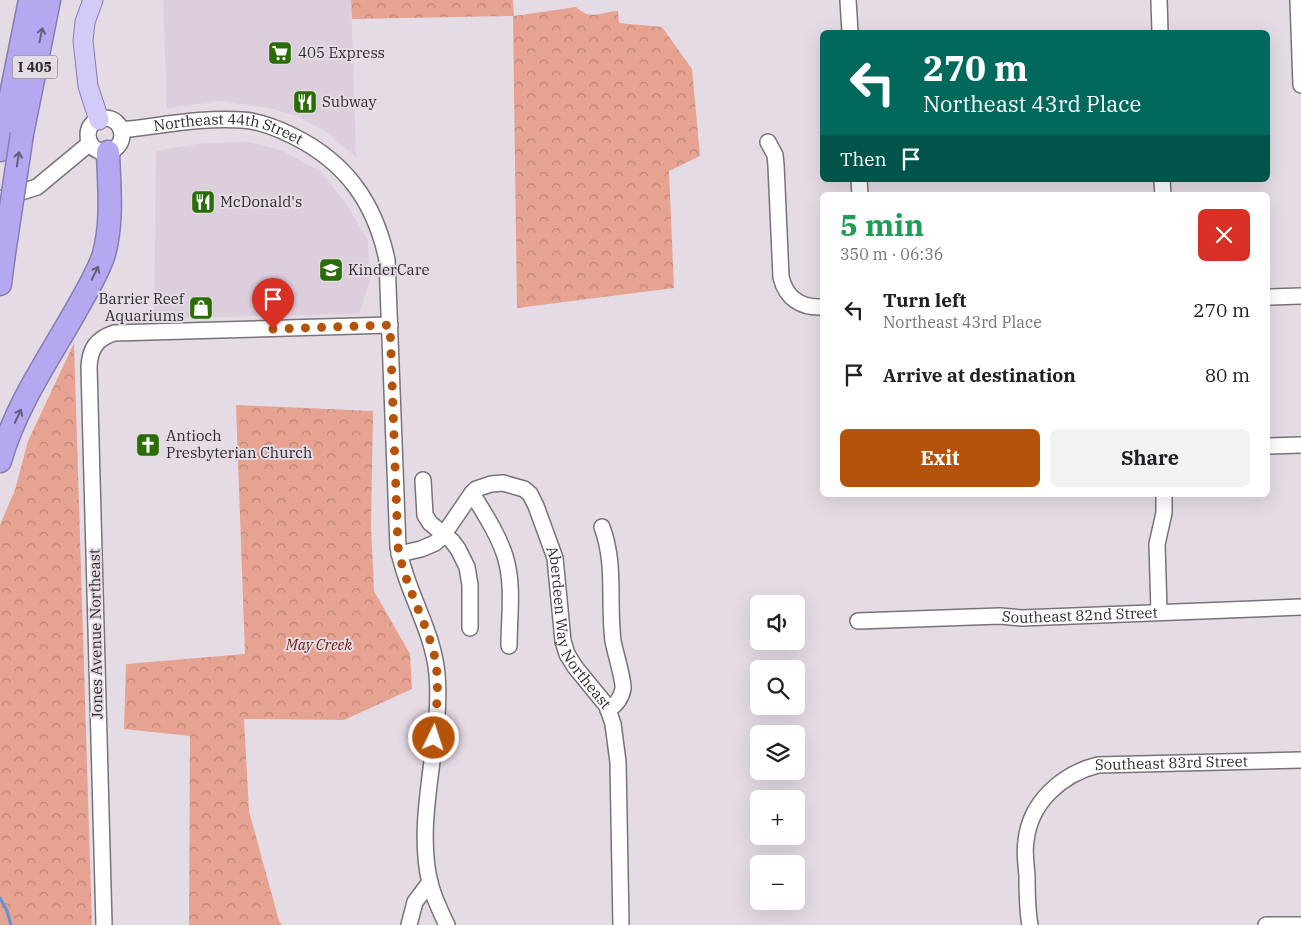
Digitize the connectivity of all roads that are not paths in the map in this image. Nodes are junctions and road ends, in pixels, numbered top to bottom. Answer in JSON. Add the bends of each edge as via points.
{"nodes":[{"id":1,"x":30,"y":0,"type":"edge"},
{"id":2,"x":49,"y":0,"type":"edge"},
{"id":3,"x":94,"y":0,"type":"edge"},
{"id":4,"x":848,"y":0,"type":"edge"},
{"id":5,"x":1159,"y":0,"type":"edge"},
{"id":6,"x":1298,"y":0,"type":"edge"},
{"id":7,"x":850,"y":30,"type":"edge"},
{"id":8,"x":1160,"y":30,"type":"edge"},
{"id":9,"x":1301,"y":85,"type":"edge"},
{"id":10,"x":98,"y":120,"type":"junction"},
{"id":11,"x":121,"y":130,"type":"junction"},
{"id":12,"x":8,"y":140,"type":"edge"},
{"id":13,"x":768,"y":142,"type":"dead end"},
{"id":14,"x":99,"y":147,"type":"junction"},
{"id":15,"x":0,"y":199,"type":"edge"},
{"id":16,"x":0,"y":284,"type":"edge"},
{"id":17,"x":1301,"y":296,"type":"edge"},
{"id":18,"x":1270,"y":297,"type":"edge"},
{"id":19,"x":820,"y":308,"type":"edge"},
{"id":20,"x":390,"y":325,"type":"junction"},
{"id":21,"x":1301,"y":445,"type":"edge"},
{"id":22,"x":1270,"y":446,"type":"edge"},
{"id":23,"x":0,"y":461,"type":"edge"},
{"id":24,"x":423,"y":480,"type":"dead end"},
{"id":25,"x":472,"y":494,"type":"junction"},
{"id":26,"x":1164,"y":497,"type":"edge"},
{"id":27,"x":602,"y":527,"type":"dead end"},
{"id":28,"x":444,"y":534,"type":"junction"},
{"id":29,"x":399,"y":554,"type":"junction"},
{"id":30,"x":1301,"y":607,"type":"edge"},
{"id":31,"x":1159,"y":612,"type":"junction"},
{"id":32,"x":858,"y":621,"type":"dead end"},
{"id":33,"x":470,"y":628,"type":"dead end"},
{"id":34,"x":510,"y":646,"type":"dead end"},
{"id":35,"x":608,"y":710,"type":"junction"},
{"id":36,"x":1301,"y":760,"type":"edge"},
{"id":37,"x":430,"y":882,"type":"junction"},
{"id":38,"x":1301,"y":918,"type":"edge"},
{"id":39,"x":1279,"y":924,"type":"edge"},
{"id":40,"x":104,"y":925,"type":"edge"},
{"id":41,"x":409,"y":925,"type":"edge"},
{"id":42,"x":446,"y":925,"type":"edge"},
{"id":43,"x":621,"y":925,"type":"edge"},
{"id":44,"x":1030,"y":925,"type":"edge"},
{"id":45,"x":1266,"y":925,"type":"edge"},
{"id":46,"x":1300,"y":925,"type":"edge"}],
"edges":[{"from":1,"to":12,"type":"highway","number":"I 405"},
{"from":12,"to":2,"type":"highway","number":"I 405","one_way":true},
{"from":3,"to":10,"type":"main road","via":[[85,22],[84,41],[88,86]]},
{"from":4,"to":7,"type":"street"},
{"from":5,"to":8,"type":"street"},
{"from":6,"to":9,"type":"street"},
{"from":10,"to":11,"type":"street","via":[[115,121]]},
{"from":10,"to":14,"type":"street","via":[[89,132]]},
{"from":11,"to":14,"type":"street","via":[[118,146]]},
{"from":11,"to":20,"type":"street","name":"Northeast 44th Street","via":[[201,121],[261,122],[306,142],[329,157],[359,190],[378,226],[387,260]]},
{"from":16,"to":12,"type":"highway","number":"I 405","one_way":true,"bridge":true},
{"from":13,"to":19,"type":"street","via":[[776,165],[782,285],[803,306]]},
{"from":14,"to":15,"type":"street","via":[[37,187]]},
{"from":23,"to":14,"type":"highway","one_way":true,"via":[[28,394],[104,256],[110,221]]},
{"from":17,"to":18,"type":"street"},
{"from":20,"to":29,"type":"street","name":"Northeast 44th Street"},
{"from":20,"to":40,"type":"street","name":"Jones Avenue Northeast","via":[[114,333],[99,339],[91,351]]},
{"from":21,"to":22,"type":"street"},
{"from":24,"to":28,"type":"street","via":[[425,515]]},
{"from":25,"to":28,"type":"street","name":"Aberdeen Way Northeast"},
{"from":25,"to":34,"type":"street","via":[[501,544],[507,563]]},
{"from":25,"to":35,"type":"street","name":"Aberdeen Way Northeast","via":[[476,489],[504,483],[530,494],[555,558],[567,654]]},
{"from":26,"to":31,"type":"street","via":[[1157,544]]},
{"from":27,"to":35,"type":"street","via":[[610,557],[612,625],[623,685],[619,700]]},
{"from":28,"to":29,"type":"street","name":"Aberdeen Way Northeast","via":[[435,543]]},
{"from":28,"to":33,"type":"street","via":[[458,549],[467,567]]},
{"from":29,"to":37,"type":"street","name":"Northeast 44th Street","via":[[432,649],[437,675],[425,844]]},
{"from":30,"to":31,"type":"street","name":"Southeast 82nd Street"},
{"from":31,"to":32,"type":"street","name":"Southeast 82nd Street"},
{"from":35,"to":43,"type":"street","name":"Aberdeen Way Northeast","via":[[618,762]]},
{"from":36,"to":44,"type":"street","name":"Southeast 83rd Street","via":[[1098,765],[1076,772],[1048,793],[1036,810],[1028,831]]},
{"from":37,"to":41,"type":"street","via":[[415,902]]},
{"from":37,"to":42,"type":"street","name":"Northeast 44th Street"},
{"from":38,"to":39,"type":"street"},
{"from":39,"to":45,"type":"street"},
{"from":39,"to":46,"type":"street"}]}
